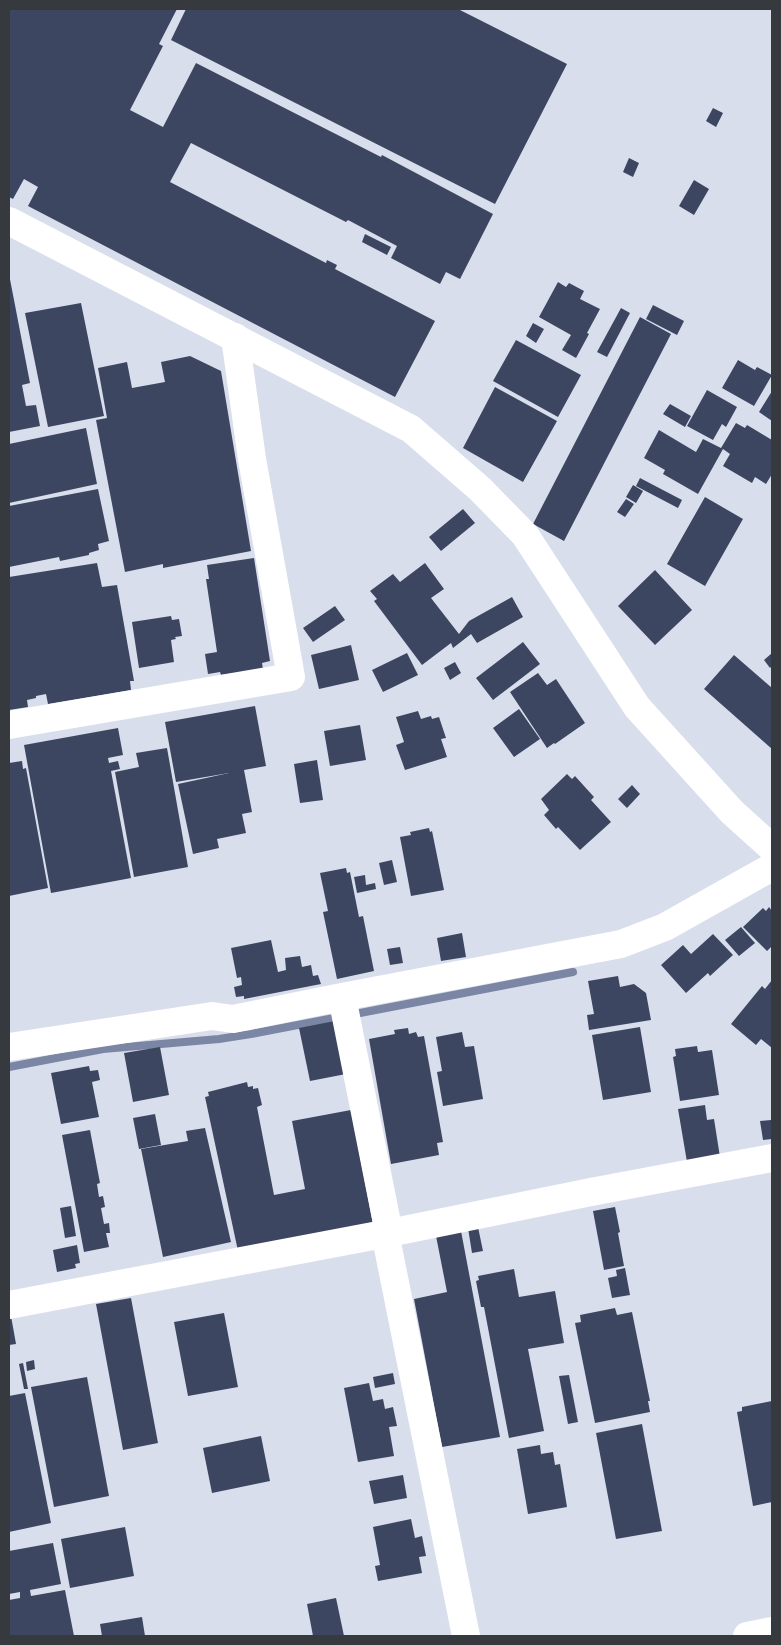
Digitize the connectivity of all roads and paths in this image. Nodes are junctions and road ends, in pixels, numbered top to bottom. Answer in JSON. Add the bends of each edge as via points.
{"nodes":[{"id":1,"x":9,"y":221,"type":"edge"},
{"id":2,"x":235,"y":337,"type":"junction"},
{"id":3,"x":9,"y":724,"type":"edge"},
{"id":4,"x":772,"y":848,"type":"edge"},
{"id":5,"x":772,"y":867,"type":"edge"},
{"id":6,"x":345,"y":1008,"type":"junction"},
{"id":7,"x":9,"y":1047,"type":"edge"},
{"id":8,"x":772,"y":1158,"type":"edge"},
{"id":9,"x":387,"y":1233,"type":"junction"},
{"id":10,"x":9,"y":1305,"type":"edge"},
{"id":11,"x":772,"y":1631,"type":"edge"},
{"id":12,"x":466,"y":1636,"type":"edge"},
{"id":13,"x":747,"y":1636,"type":"edge"}],
"edges":[{"from":1,"to":2,"type":"street"},
{"from":2,"to":3,"type":"street","via":[[252,459],[290,676]]},
{"from":2,"to":4,"type":"street","via":[[411,429],[480,489],[525,535],[637,707],[732,812]]},
{"from":5,"to":6,"type":"street","via":[[665,927],[621,944]]},
{"from":6,"to":7,"type":"street","via":[[233,1019],[212,1016]]},
{"from":6,"to":9,"type":"street"},
{"from":8,"to":9,"type":"street"},
{"from":9,"to":10,"type":"street"},
{"from":9,"to":12,"type":"street"},
{"from":11,"to":13,"type":"street"}]}
